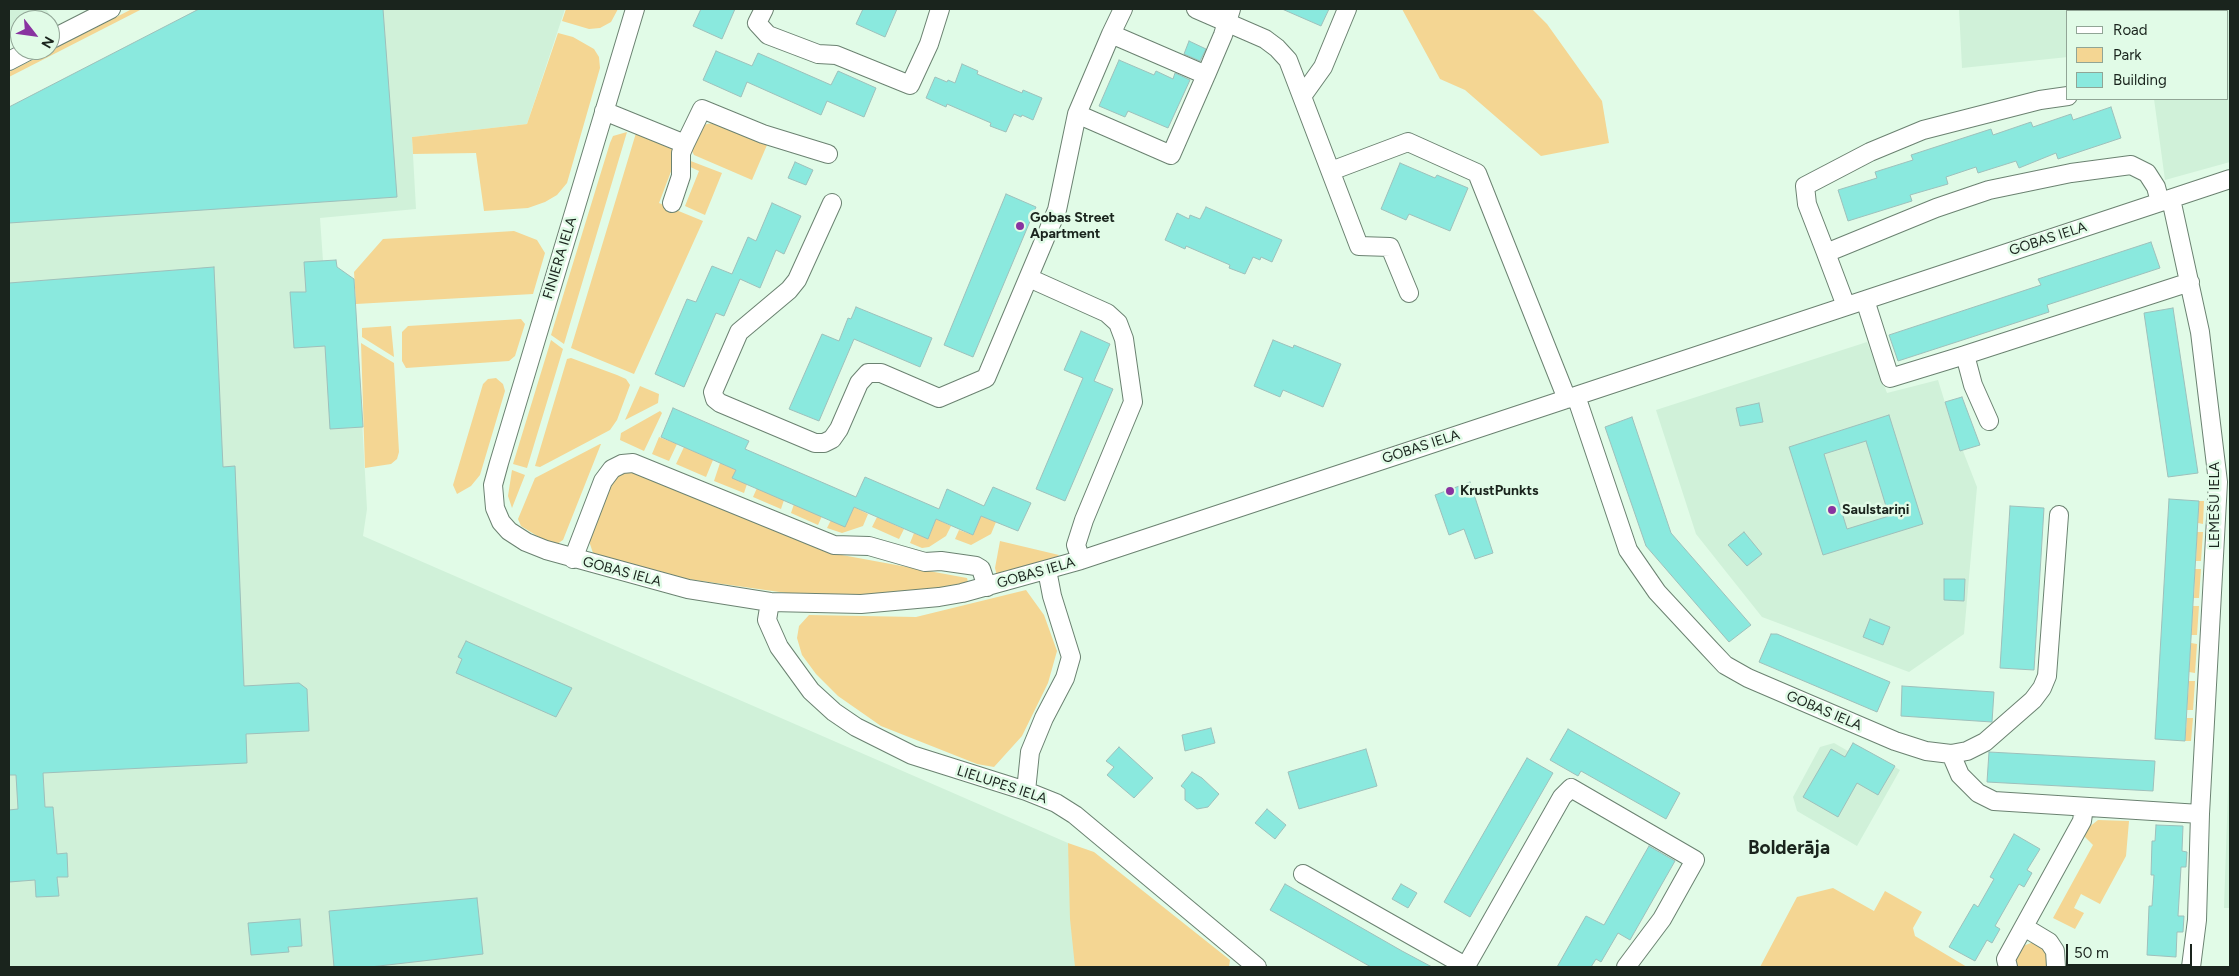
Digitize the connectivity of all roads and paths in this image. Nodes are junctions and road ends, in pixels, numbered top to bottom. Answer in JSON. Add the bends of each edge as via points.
{"nodes":[{"id":1,"x":111,"y":9,"type":"edge"},
{"id":2,"x":635,"y":9,"type":"edge"},
{"id":3,"x":764,"y":9,"type":"edge"},
{"id":4,"x":940,"y":9,"type":"edge"},
{"id":5,"x":1123,"y":9,"type":"edge"},
{"id":6,"x":1196,"y":9,"type":"edge"},
{"id":7,"x":1347,"y":9,"type":"edge"},
{"id":8,"x":1229,"y":16,"type":"edge"},
{"id":9,"x":1111,"y":34,"type":"junction"},
{"id":10,"x":60,"y":35,"type":"edge"},
{"id":11,"x":1206,"y":75,"type":"junction"},
{"id":12,"x":1303,"y":95,"type":"junction"},
{"id":13,"x":2066,"y":96,"type":"edge"},
{"id":14,"x":604,"y":111,"type":"junction"},
{"id":15,"x":1077,"y":114,"type":"junction"},
{"id":16,"x":684,"y":144,"type":"junction"},
{"id":17,"x":828,"y":154,"type":"dead end"},
{"id":18,"x":1331,"y":172,"type":"junction"},
{"id":19,"x":2230,"y":179,"type":"edge"},
{"id":20,"x":2166,"y":201,"type":"junction"},
{"id":21,"x":672,"y":203,"type":"dead end"},
{"id":22,"x":832,"y":203,"type":"dead end"},
{"id":23,"x":1826,"y":253,"type":"junction"},
{"id":24,"x":1029,"y":278,"type":"junction"},
{"id":25,"x":2190,"y":282,"type":"junction"},
{"id":26,"x":1410,"y":293,"type":"dead end"},
{"id":27,"x":1866,"y":300,"type":"junction"},
{"id":28,"x":1846,"y":306,"type":"junction"},
{"id":29,"x":1965,"y":354,"type":"junction"},
{"id":30,"x":1572,"y":397,"type":"junction"},
{"id":31,"x":1988,"y":421,"type":"dead end"},
{"id":32,"x":494,"y":508,"type":"joint"},
{"id":33,"x":2059,"y":515,"type":"dead end"},
{"id":34,"x":573,"y":559,"type":"junction"},
{"id":35,"x":1081,"y":560,"type":"junction"},
{"id":36,"x":1047,"y":570,"type":"junction"},
{"id":37,"x":987,"y":587,"type":"junction"},
{"id":38,"x":770,"y":602,"type":"junction"},
{"id":39,"x":1951,"y":754,"type":"junction"},
{"id":40,"x":1026,"y":791,"type":"junction"},
{"id":41,"x":2084,"y":807,"type":"junction"},
{"id":42,"x":2200,"y":814,"type":"junction"},
{"id":43,"x":1304,"y":874,"type":"dead end"},
{"id":44,"x":2024,"y":927,"type":"junction"},
{"id":45,"x":1257,"y":967,"type":"edge"},
{"id":46,"x":1466,"y":967,"type":"edge"},
{"id":47,"x":1626,"y":967,"type":"edge"},
{"id":48,"x":2008,"y":967,"type":"edge"},
{"id":49,"x":2056,"y":967,"type":"edge"},
{"id":50,"x":2191,"y":967,"type":"edge"}],
"edges":[{"from":1,"to":10,"type":"street"},
{"from":2,"to":14,"type":"street","name":"FINIERA IELA"},
{"from":3,"to":4,"type":"street","via":[[757,24],[768,35],[818,54],[836,55],[910,85],[929,44]]},
{"from":5,"to":9,"type":"street"},
{"from":6,"to":8,"type":"street"},
{"from":7,"to":12,"type":"street","via":[[1322,67]]},
{"from":8,"to":11,"type":"street"},
{"from":8,"to":12,"type":"street","via":[[1277,48],[1288,60]]},
{"from":9,"to":11,"type":"street"},
{"from":9,"to":15,"type":"street"},
{"from":11,"to":15,"type":"street","via":[[1171,155]]},
{"from":12,"to":18,"type":"street"},
{"from":13,"to":23,"type":"street","via":[[1923,130],[1870,152],[1805,186],[1807,204]]},
{"from":14,"to":16,"type":"street"},
{"from":14,"to":32,"type":"street","name":"FINIERA IELA","via":[[499,463],[493,485]]},
{"from":15,"to":24,"type":"street","via":[[1057,210]]},
{"from":16,"to":17,"type":"street","via":[[702,109],[763,134]]},
{"from":16,"to":21,"type":"street","via":[[681,176]]},
{"from":18,"to":26,"type":"street","via":[[1359,246],[1390,247]]},
{"from":18,"to":30,"type":"street","via":[[1408,142],[1477,173]]},
{"from":19,"to":20,"type":"street","name":"GOBAS IELA"},
{"from":20,"to":23,"type":"street","name":"LEMEŠU IELA","via":[[2147,173],[2131,165],[2071,173],[1980,193]]},
{"from":20,"to":25,"type":"street","name":"LEMEŠU IELA"},
{"from":20,"to":27,"type":"street","name":"GOBAS IELA"},
{"from":22,"to":24,"type":"street","via":[[797,280],[738,332],[713,392],[720,403],[815,443],[832,439],[859,383],[868,373],[881,373],[939,398],[986,378]]},
{"from":23,"to":28,"type":"street"},
{"from":24,"to":35,"type":"street","via":[[1107,313],[1118,323],[1124,339],[1132,402],[1084,520],[1076,545]]},
{"from":25,"to":29,"type":"street"},
{"from":25,"to":42,"type":"street","name":"LEMEŠU IELA","via":[[2200,332],[2218,482]]},
{"from":27,"to":28,"type":"street","name":"GOBAS IELA"},
{"from":27,"to":29,"type":"street","via":[[1890,378]]},
{"from":28,"to":30,"type":"street","name":"GOBAS IELA"},
{"from":29,"to":31,"type":"street","via":[[1973,386]]},
{"from":30,"to":35,"type":"street","name":"GOBAS IELA"},
{"from":30,"to":39,"type":"street","name":"GOBAS IELA","via":[[1628,550],[1658,592],[1725,665],[1748,678],[1896,741],[1926,751]]},
{"from":32,"to":34,"type":"street","name":"GOBAS IELA","via":[[509,531],[526,542]]},
{"from":33,"to":39,"type":"street","name":"GOBAS IELA","via":[[2047,676],[2042,688],[2033,700],[1985,742]]},
{"from":34,"to":37,"type":"street","via":[[603,481],[612,469],[633,463],[834,545],[869,546],[925,562],[976,566]]},
{"from":34,"to":38,"type":"street","name":"GOBAS IELA","via":[[688,589]]},
{"from":35,"to":36,"type":"street","name":"GOBAS IELA"},
{"from":36,"to":37,"type":"street","name":"GOBAS IELA"},
{"from":36,"to":40,"type":"street","via":[[1071,657],[1065,678],[1030,752]]},
{"from":37,"to":38,"type":"street","name":"GOBAS IELA","via":[[962,594],[895,603]]},
{"from":38,"to":40,"type":"street","name":"LIELUPES IELA","via":[[767,620],[779,647],[810,691],[834,712],[870,735],[912,755]]},
{"from":39,"to":41,"type":"street","via":[[1960,775],[1978,793],[1994,801]]},
{"from":40,"to":45,"type":"street","name":"LIELUPES IELA","via":[[1075,815]]},
{"from":41,"to":42,"type":"street"},
{"from":41,"to":44,"type":"street","via":[[2082,821]]},
{"from":42,"to":50,"type":"street","name":"LEMEŠU IELA"},
{"from":43,"to":46,"type":"street"},
{"from":44,"to":48,"type":"street","via":[[2006,959]]},
{"from":44,"to":49,"type":"street","via":[[2049,942],[2055,951]]},
{"from":46,"to":47,"type":"street","via":[[1570,788],[1695,860],[1662,919]]}]}
